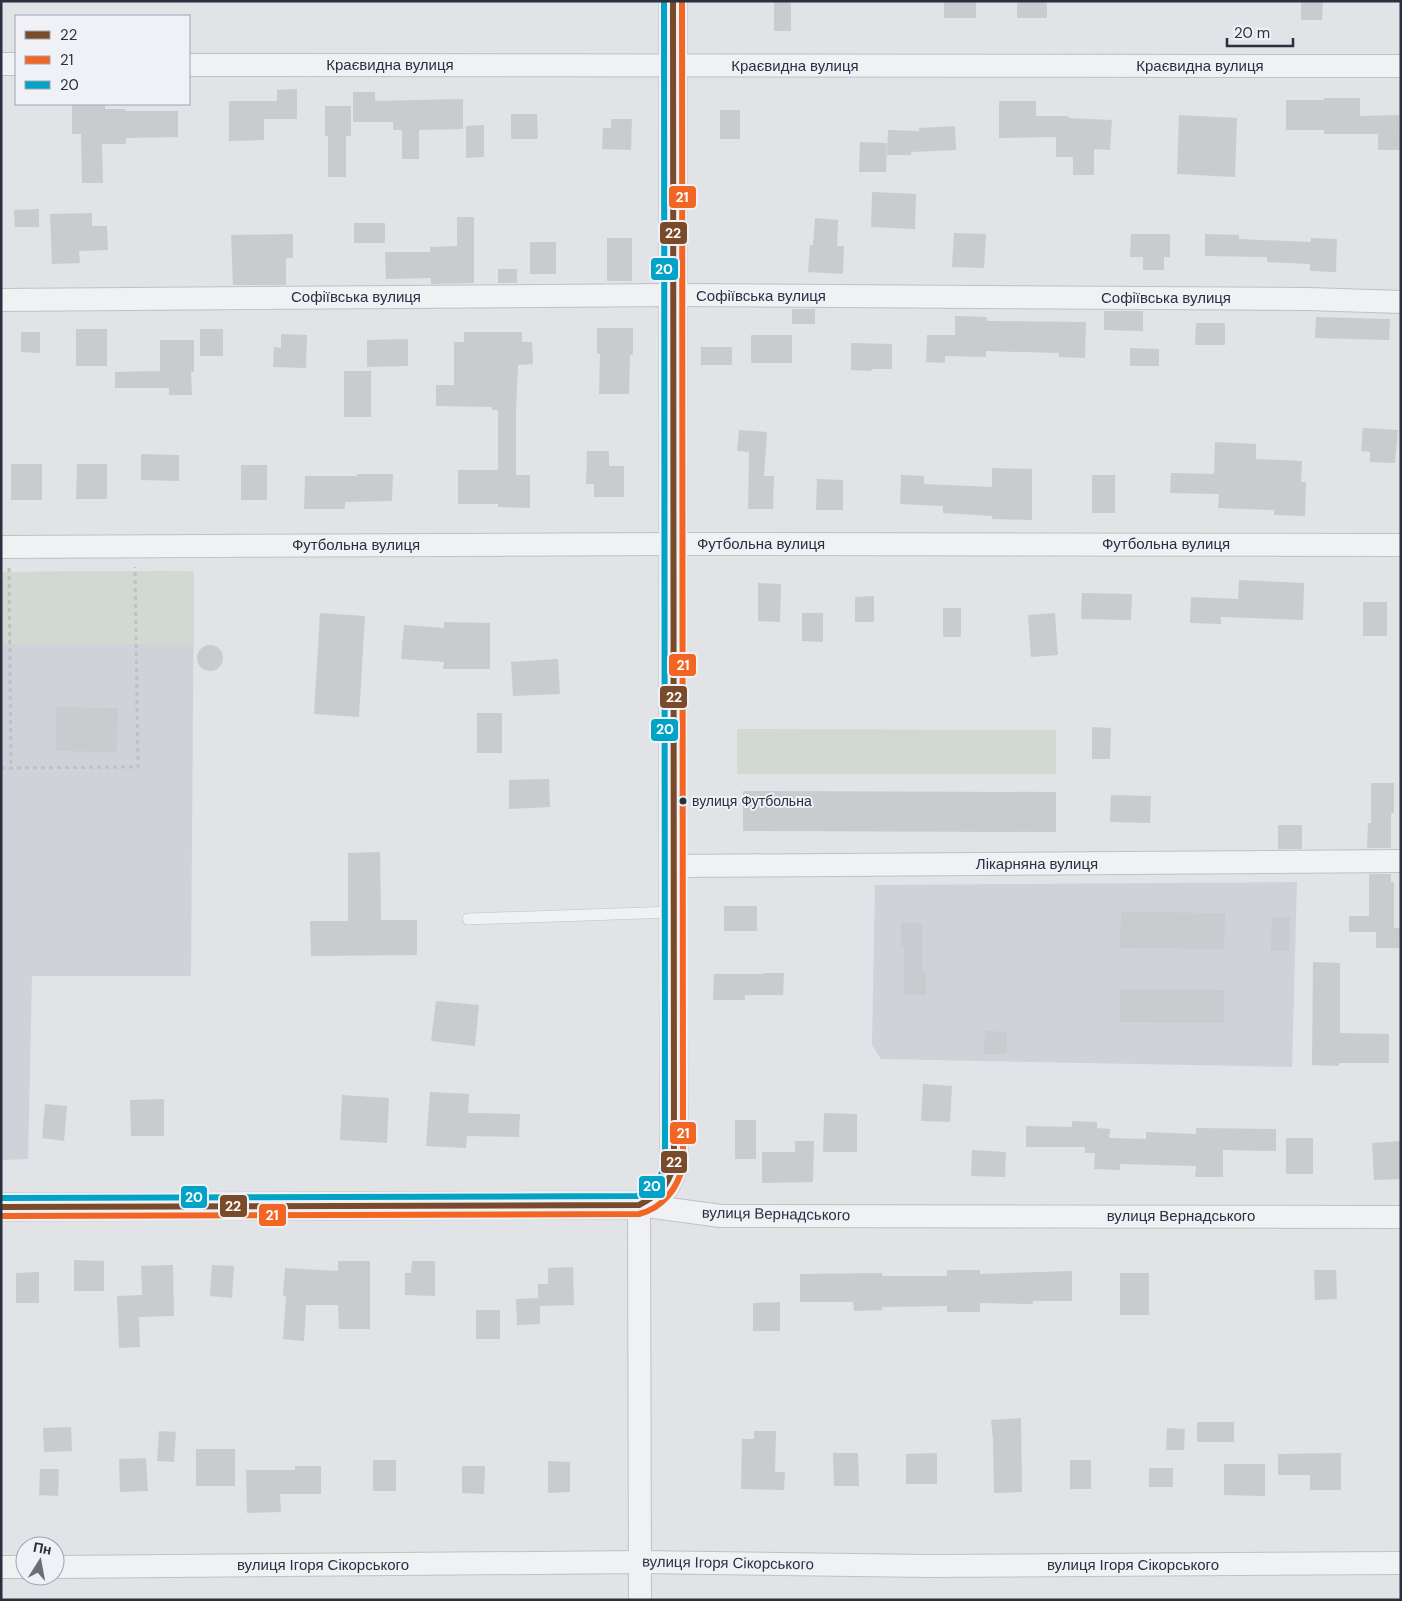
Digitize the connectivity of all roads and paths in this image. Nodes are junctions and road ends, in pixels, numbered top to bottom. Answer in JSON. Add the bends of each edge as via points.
{"nodes":[{"id":1,"x":674,"y":1,"type":"edge"},
{"id":2,"x":1,"y":64,"type":"edge"},
{"id":3,"x":15,"y":64,"type":"edge"},
{"id":4,"x":190,"y":64,"type":"edge"},
{"id":5,"x":674,"y":66,"type":"junction"},
{"id":6,"x":1401,"y":66,"type":"edge"},
{"id":7,"x":674,"y":295,"type":"junction"},
{"id":8,"x":1,"y":300,"type":"edge"},
{"id":9,"x":1401,"y":302,"type":"edge"},
{"id":10,"x":674,"y":544,"type":"junction"},
{"id":11,"x":1401,"y":545,"type":"edge"},
{"id":12,"x":135,"y":546,"type":"junction"},
{"id":13,"x":5,"y":547,"type":"edge"},
{"id":14,"x":1,"y":768,"type":"edge"},
{"id":15,"x":10,"y":768,"type":"junction"},
{"id":16,"x":1401,"y":861,"type":"edge"},
{"id":17,"x":673,"y":866,"type":"junction"},
{"id":18,"x":673,"y":912,"type":"junction"},
{"id":19,"x":468,"y":919,"type":"dead end"},
{"id":20,"x":638,"y":1205,"type":"junction"},
{"id":21,"x":1,"y":1207,"type":"edge"},
{"id":22,"x":1401,"y":1217,"type":"edge"},
{"id":23,"x":640,"y":1562,"type":"junction"},
{"id":24,"x":1401,"y":1564,"type":"edge"},
{"id":25,"x":65,"y":1566,"type":"edge"},
{"id":26,"x":1,"y":1567,"type":"edge"},
{"id":27,"x":15,"y":1567,"type":"edge"},
{"id":28,"x":640,"y":1600,"type":"edge"}],
"edges":[{"from":1,"to":5,"type":"street"},
{"from":2,"to":3,"type":"street"},
{"from":4,"to":5,"type":"street","name":"Краєвидна вулиця"},
{"from":5,"to":6,"type":"street","name":"Краєвидна вулиця"},
{"from":5,"to":7,"type":"street"},
{"from":7,"to":8,"type":"street","name":"Софіївська вулиця"},
{"from":7,"to":9,"type":"street","name":"Софіївська вулиця"},
{"from":7,"to":10,"type":"street"},
{"from":10,"to":11,"type":"street","name":"Футбольна вулиця"},
{"from":10,"to":12,"type":"street","name":"Футбольна вулиця"},
{"from":10,"to":17,"type":"street"},
{"from":12,"to":13,"type":"street","name":"Футбольна вулиця"},
{"from":12,"to":15,"type":"path","via":[[138,767]]},
{"from":13,"to":15,"type":"path"},
{"from":14,"to":15,"type":"path"},
{"from":16,"to":17,"type":"street","name":"Лікарняна вулиця"},
{"from":17,"to":18,"type":"street"},
{"from":18,"to":19,"type":"lane"},
{"from":18,"to":20,"type":"street","via":[[674,1165],[669,1182],[657,1196]]},
{"from":20,"to":21,"type":"street","name":"вулиця Вернадського"},
{"from":20,"to":22,"type":"street","name":"вулиця Вернадського","via":[[721,1216]]},
{"from":20,"to":23,"type":"street"},
{"from":23,"to":24,"type":"street","name":"вулиця Ігоря Сікорського","via":[[929,1566]]},
{"from":23,"to":25,"type":"street","name":"вулиця Ігоря Сікорського"},
{"from":23,"to":28,"type":"street"},
{"from":26,"to":27,"type":"street"}]}
